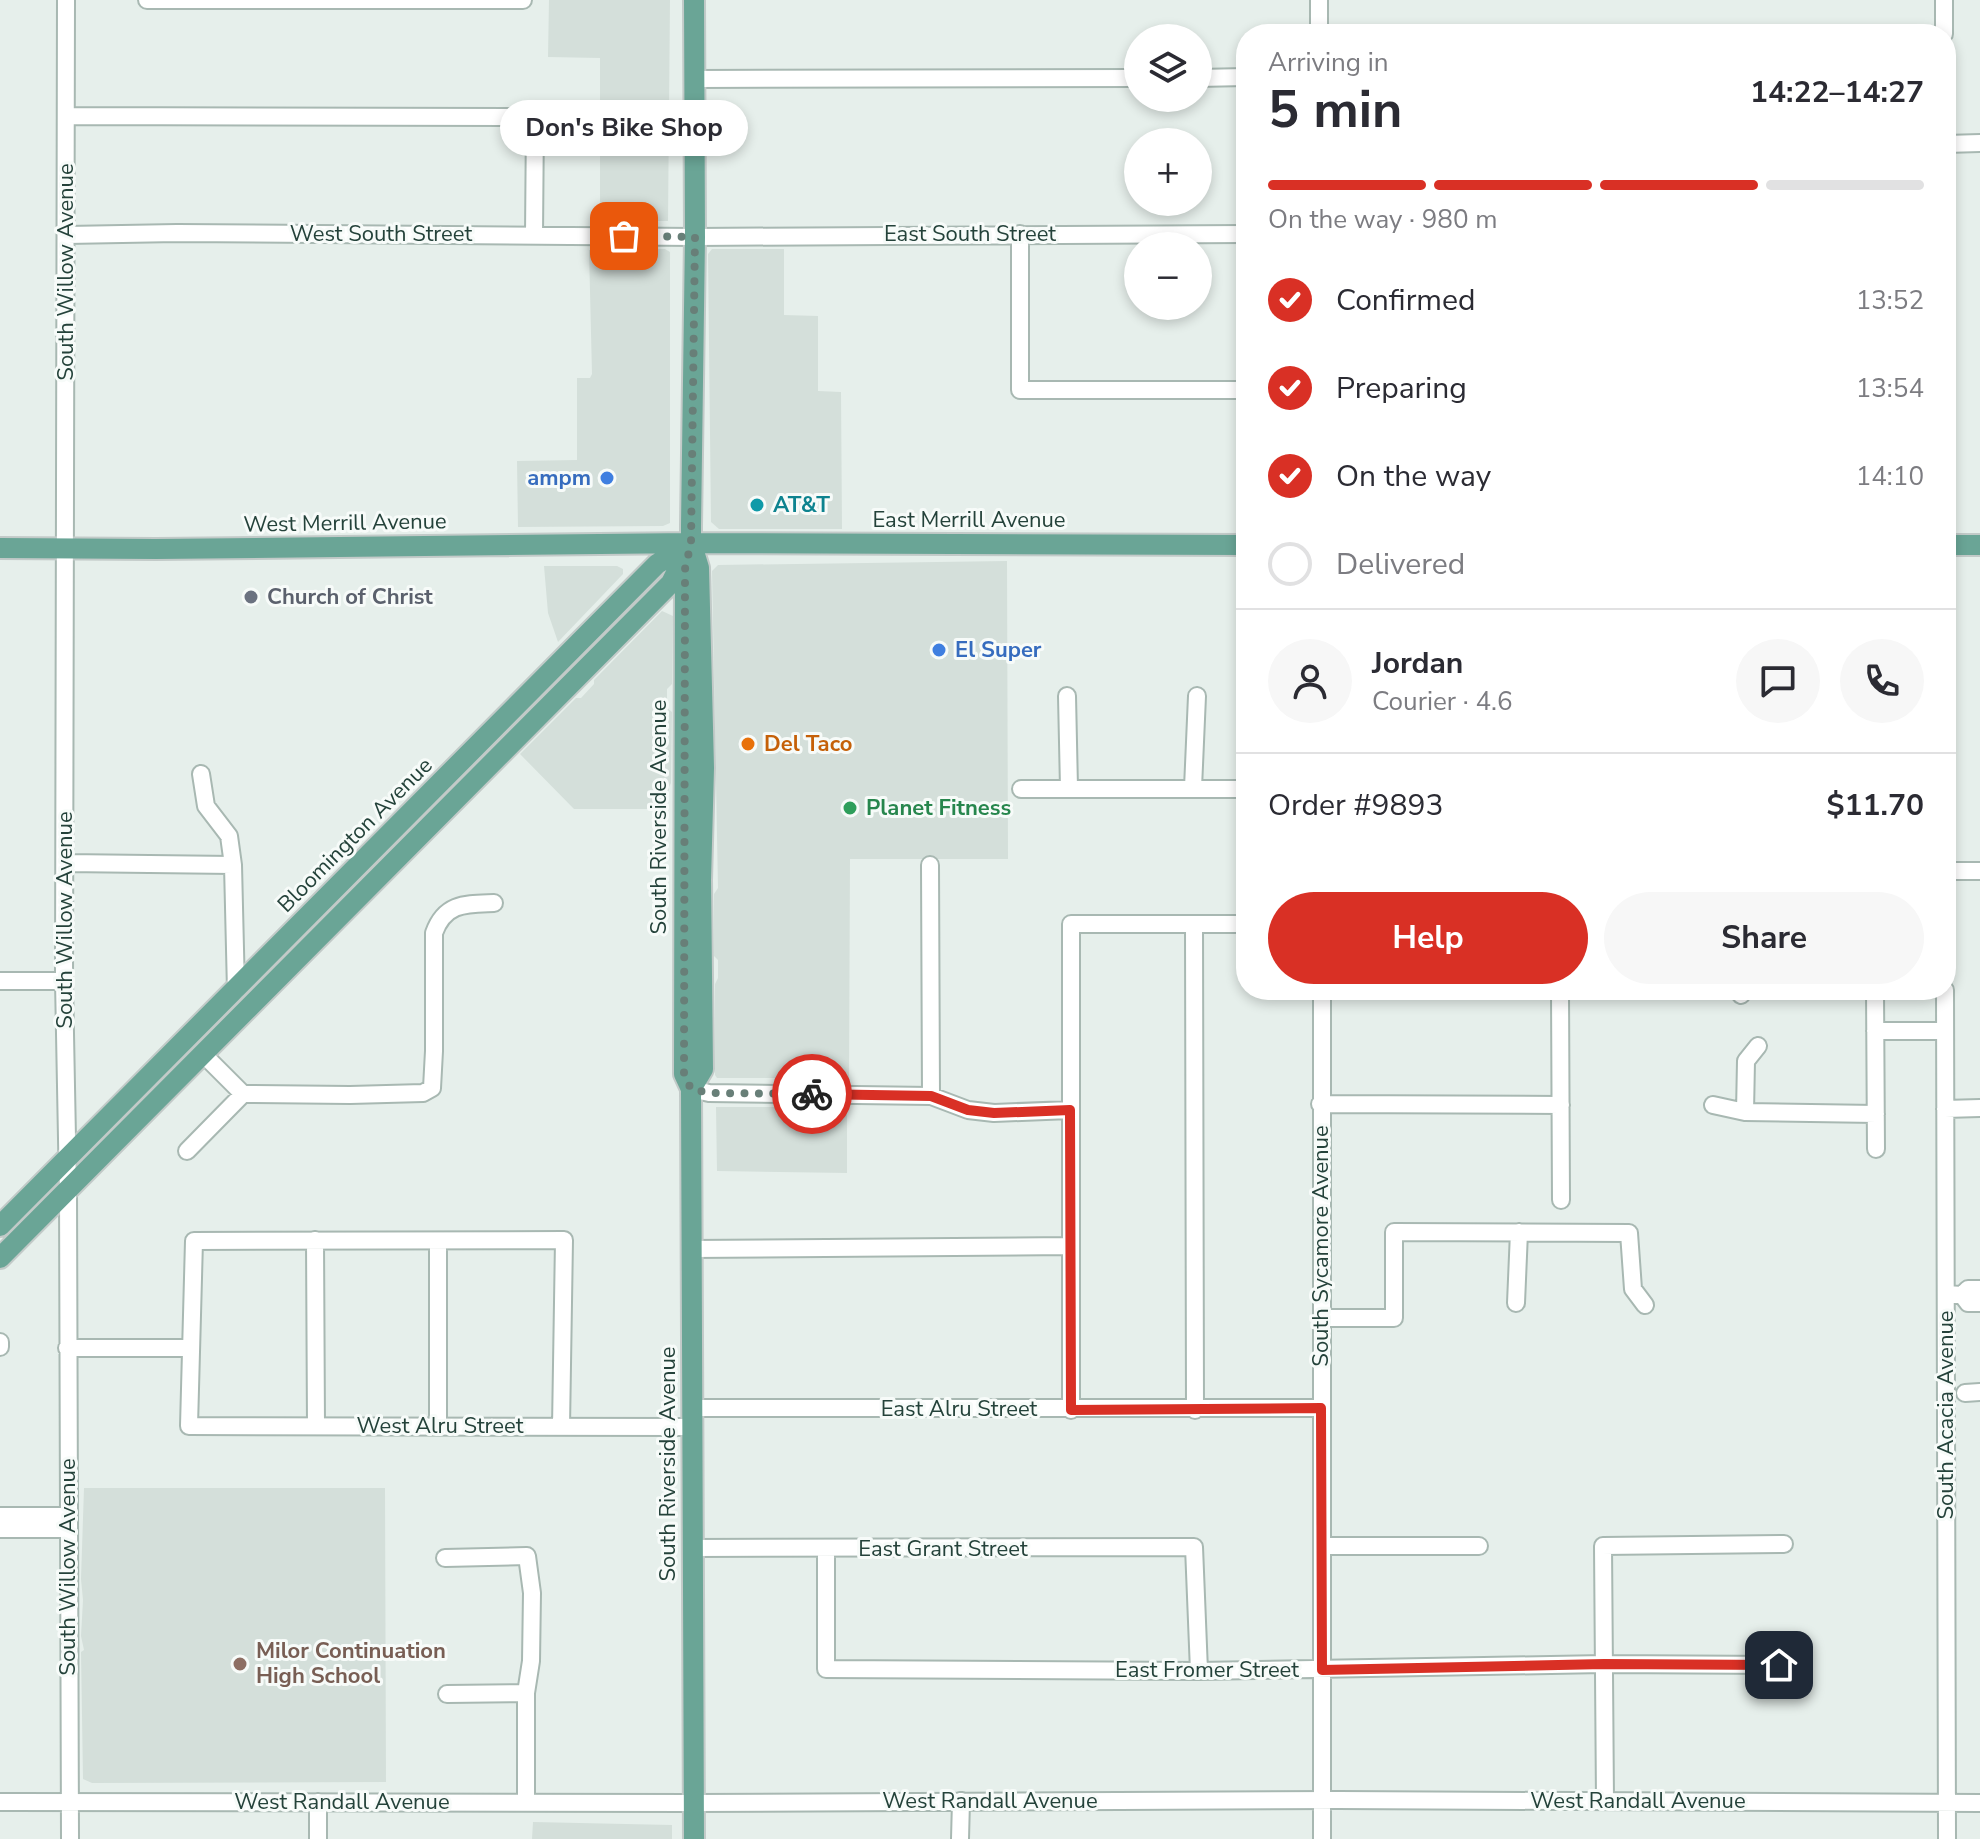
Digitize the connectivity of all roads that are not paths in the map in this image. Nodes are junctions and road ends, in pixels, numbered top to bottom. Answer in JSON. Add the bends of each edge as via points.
{"nodes":[{"id":1,"x":66,"y":0,"type":"edge"},
{"id":2,"x":147,"y":0,"type":"edge"},
{"id":3,"x":523,"y":0,"type":"edge"},
{"id":4,"x":694,"y":0,"type":"edge"},
{"id":5,"x":1319,"y":0,"type":"edge"},
{"id":6,"x":1944,"y":0,"type":"edge"},
{"id":7,"x":361,"y":1,"type":"edge"},
{"id":8,"x":1319,"y":24,"type":"edge"},
{"id":9,"x":1944,"y":24,"type":"edge"},
{"id":10,"x":1236,"y":77,"type":"edge"},
{"id":11,"x":1124,"y":78,"type":"edge"},
{"id":12,"x":1212,"y":78,"type":"edge"},
{"id":13,"x":695,"y":79,"type":"junction"},
{"id":14,"x":67,"y":116,"type":"junction"},
{"id":15,"x":1980,"y":143,"type":"edge"},
{"id":16,"x":1956,"y":144,"type":"edge"},
{"id":17,"x":1020,"y":234,"type":"junction"},
{"id":18,"x":1236,"y":234,"type":"edge"},
{"id":19,"x":67,"y":235,"type":"junction"},
{"id":20,"x":534,"y":235,"type":"junction"},
{"id":21,"x":695,"y":237,"type":"junction"},
{"id":22,"x":1236,"y":390,"type":"edge"},
{"id":23,"x":691,"y":543,"type":"junction"},
{"id":24,"x":1236,"y":545,"type":"edge"},
{"id":25,"x":1956,"y":545,"type":"edge"},
{"id":26,"x":1980,"y":545,"type":"edge"},
{"id":27,"x":0,"y":548,"type":"edge"},
{"id":28,"x":65,"y":550,"type":"junction"},
{"id":29,"x":684,"y":608,"type":"junction"},
{"id":30,"x":644,"y":610,"type":"junction"},
{"id":31,"x":1067,"y":696,"type":"dead end"},
{"id":32,"x":1197,"y":696,"type":"dead end"},
{"id":33,"x":201,"y":774,"type":"dead end"},
{"id":34,"x":1069,"y":788,"type":"junction"},
{"id":35,"x":1193,"y":788,"type":"junction"},
{"id":36,"x":1021,"y":789,"type":"dead end"},
{"id":37,"x":1236,"y":789,"type":"edge"},
{"id":38,"x":66,"y":863,"type":"junction"},
{"id":39,"x":233,"y":865,"type":"junction"},
{"id":40,"x":930,"y":865,"type":"dead end"},
{"id":41,"x":1956,"y":871,"type":"edge"},
{"id":42,"x":1980,"y":871,"type":"edge"},
{"id":43,"x":494,"y":903,"type":"dead end"},
{"id":44,"x":1194,"y":924,"type":"junction"},
{"id":45,"x":1236,"y":924,"type":"edge"},
{"id":46,"x":0,"y":981,"type":"edge"},
{"id":47,"x":64,"y":981,"type":"junction"},
{"id":48,"x":236,"y":991,"type":"junction"},
{"id":49,"x":1322,"y":1000,"type":"edge"},
{"id":50,"x":1560,"y":1000,"type":"edge"},
{"id":51,"x":1875,"y":1000,"type":"edge"},
{"id":52,"x":1945,"y":1000,"type":"edge"},
{"id":53,"x":1875,"y":1031,"type":"junction"},
{"id":54,"x":1945,"y":1031,"type":"junction"},
{"id":55,"x":1758,"y":1046,"type":"dead end"},
{"id":56,"x":203,"y":1054,"type":"junction"},
{"id":57,"x":691,"y":1089,"type":"junction"},
{"id":58,"x":243,"y":1094,"type":"junction"},
{"id":59,"x":931,"y":1096,"type":"junction"},
{"id":60,"x":1320,"y":1104,"type":"junction"},
{"id":61,"x":1561,"y":1105,"type":"junction"},
{"id":62,"x":1713,"y":1105,"type":"dead end"},
{"id":63,"x":1980,"y":1108,"type":"edge"},
{"id":64,"x":1945,"y":1109,"type":"junction"},
{"id":65,"x":1070,"y":1110,"type":"junction"},
{"id":66,"x":1745,"y":1112,"type":"junction"},
{"id":67,"x":1876,"y":1114,"type":"junction"},
{"id":68,"x":1876,"y":1149,"type":"dead end"},
{"id":69,"x":187,"y":1151,"type":"dead end"},
{"id":70,"x":67,"y":1158,"type":"junction"},
{"id":71,"x":68,"y":1191,"type":"junction"},
{"id":72,"x":1561,"y":1200,"type":"dead end"},
{"id":73,"x":0,"y":1226,"type":"edge"},
{"id":74,"x":1519,"y":1232,"type":"junction"},
{"id":75,"x":315,"y":1240,"type":"junction"},
{"id":76,"x":438,"y":1242,"type":"junction"},
{"id":77,"x":1070,"y":1246,"type":"junction"},
{"id":78,"x":691,"y":1249,"type":"junction"},
{"id":79,"x":0,"y":1258,"type":"edge"},
{"id":80,"x":1980,"y":1289,"type":"edge"},
{"id":81,"x":1954,"y":1295,"type":"junction"},
{"id":82,"x":1516,"y":1303,"type":"dead end"},
{"id":83,"x":1980,"y":1303,"type":"edge"},
{"id":84,"x":1645,"y":1305,"type":"dead end"},
{"id":85,"x":1321,"y":1318,"type":"junction"},
{"id":86,"x":67,"y":1348,"type":"junction"},
{"id":87,"x":191,"y":1348,"type":"junction"},
{"id":88,"x":1321,"y":1408,"type":"junction"},
{"id":89,"x":1071,"y":1410,"type":"junction"},
{"id":90,"x":1195,"y":1410,"type":"junction"},
{"id":91,"x":692,"y":1418,"type":"junction"},
{"id":92,"x":316,"y":1425,"type":"junction"},
{"id":93,"x":438,"y":1426,"type":"junction"},
{"id":94,"x":561,"y":1427,"type":"junction"},
{"id":95,"x":0,"y":1516,"type":"edge"},
{"id":96,"x":68,"y":1523,"type":"junction"},
{"id":97,"x":0,"y":1529,"type":"edge"},
{"id":98,"x":1784,"y":1544,"type":"dead end"},
{"id":99,"x":1322,"y":1546,"type":"junction"},
{"id":100,"x":1479,"y":1546,"type":"dead end"},
{"id":101,"x":692,"y":1548,"type":"junction"},
{"id":102,"x":826,"y":1549,"type":"junction"},
{"id":103,"x":445,"y":1558,"type":"dead end"},
{"id":104,"x":1604,"y":1664,"type":"junction"},
{"id":105,"x":1779,"y":1665,"type":"dead end"},
{"id":106,"x":1322,"y":1670,"type":"junction"},
{"id":107,"x":1199,"y":1671,"type":"junction"},
{"id":108,"x":526,"y":1693,"type":"junction"},
{"id":109,"x":447,"y":1694,"type":"dead end"},
{"id":110,"x":1321,"y":1800,"type":"junction"},
{"id":111,"x":961,"y":1801,"type":"junction"},
{"id":112,"x":1605,"y":1801,"type":"junction"},
{"id":113,"x":0,"y":1802,"type":"edge"},
{"id":114,"x":70,"y":1802,"type":"junction"},
{"id":115,"x":318,"y":1802,"type":"junction"},
{"id":116,"x":526,"y":1802,"type":"junction"},
{"id":117,"x":693,"y":1803,"type":"junction"},
{"id":118,"x":1980,"y":1803,"type":"edge"},
{"id":119,"x":1946,"y":1804,"type":"junction"},
{"id":120,"x":70,"y":1839,"type":"edge"},
{"id":121,"x":318,"y":1839,"type":"edge"},
{"id":122,"x":694,"y":1839,"type":"edge"},
{"id":123,"x":960,"y":1839,"type":"edge"},
{"id":124,"x":1322,"y":1839,"type":"edge"},
{"id":125,"x":1947,"y":1839,"type":"edge"}],
"edges":[{"from":1,"to":14,"type":"street","name":"South Willow Avenue"},
{"from":2,"to":7,"type":"street"},
{"from":3,"to":7,"type":"street"},
{"from":4,"to":13,"type":"main road","name":"South Riverside Avenue"},
{"from":5,"to":8,"type":"street"},
{"from":6,"to":9,"type":"street"},
{"from":10,"to":12,"type":"street"},
{"from":11,"to":13,"type":"street"},
{"from":13,"to":21,"type":"main road","name":"South Riverside Avenue"},
{"from":14,"to":19,"type":"street","name":"South Willow Avenue"},
{"from":14,"to":20,"type":"street","via":[[535,117]]},
{"from":15,"to":16,"type":"street"},
{"from":17,"to":18,"type":"street","name":"East South Street"},
{"from":17,"to":21,"type":"street","name":"East South Street"},
{"from":17,"to":22,"type":"street","via":[[1020,390]]},
{"from":19,"to":20,"type":"street","name":"West South Street"},
{"from":19,"to":28,"type":"street","name":"South Willow Avenue"},
{"from":20,"to":21,"type":"street","name":"West South Street"},
{"from":21,"to":23,"type":"main road","name":"South Riverside Avenue"},
{"from":23,"to":24,"type":"main road","name":"East Merrill Avenue"},
{"from":23,"to":28,"type":"main road","name":"West Merrill Avenue"},
{"from":23,"to":29,"type":"main road","name":"South Riverside Avenue"},
{"from":23,"to":30,"type":"main road","name":"Bloomington Avenue","via":[[671,583]]},
{"from":23,"to":48,"type":"main road","name":"Bloomington Avenue","via":[[657,564]]},
{"from":23,"to":57,"type":"main road","name":"South Riverside Avenue","via":[[699,568],[704,768],[703,1069]]},
{"from":25,"to":26,"type":"main road"},
{"from":27,"to":28,"type":"main road","name":"West Merrill Avenue"},
{"from":28,"to":38,"type":"street","name":"South Willow Avenue"},
{"from":29,"to":30,"type":"main road","via":[[671,602]]},
{"from":29,"to":57,"type":"main road","name":"South Riverside Avenue","via":[[684,1074]]},
{"from":30,"to":56,"type":"main road","name":"Bloomington Avenue"},
{"from":31,"to":34,"type":"street"},
{"from":32,"to":35,"type":"street"},
{"from":33,"to":39,"type":"street","via":[[206,806],[229,836]]},
{"from":34,"to":35,"type":"street"},
{"from":34,"to":36,"type":"street"},
{"from":35,"to":37,"type":"street"},
{"from":38,"to":39,"type":"street"},
{"from":38,"to":47,"type":"street","name":"South Willow Avenue"},
{"from":39,"to":48,"type":"street"},
{"from":40,"to":59,"type":"street"},
{"from":41,"to":42,"type":"street"},
{"from":43,"to":58,"type":"street","via":[[455,907],[434,933],[432,1088],[377,1095]]},
{"from":44,"to":45,"type":"street"},
{"from":44,"to":65,"type":"street","via":[[1071,924]]},
{"from":44,"to":90,"type":"street"},
{"from":46,"to":47,"type":"street"},
{"from":47,"to":70,"type":"street","name":"South Willow Avenue"},
{"from":48,"to":70,"type":"main road","name":"Bloomington Avenue"},
{"from":49,"to":60,"type":"street","name":"South Sycamore Avenue"},
{"from":50,"to":61,"type":"street"},
{"from":51,"to":53,"type":"street"},
{"from":52,"to":54,"type":"street","name":"South Acacia Avenue"},
{"from":53,"to":54,"type":"street"},
{"from":53,"to":67,"type":"street"},
{"from":54,"to":64,"type":"street","name":"South Acacia Avenue"},
{"from":55,"to":66,"type":"street","via":[[1746,1061]]},
{"from":56,"to":58,"type":"street"},
{"from":56,"to":71,"type":"main road","name":"Bloomington Avenue"},
{"from":57,"to":59,"type":"street"},
{"from":57,"to":78,"type":"main road","name":"South Riverside Avenue"},
{"from":58,"to":69,"type":"street"},
{"from":59,"to":65,"type":"street","via":[[994,1113]]},
{"from":60,"to":61,"type":"street"},
{"from":60,"to":85,"type":"street","name":"South Sycamore Avenue"},
{"from":61,"to":72,"type":"street"},
{"from":62,"to":66,"type":"street"},
{"from":63,"to":64,"type":"street"},
{"from":64,"to":81,"type":"street","name":"South Acacia Avenue"},
{"from":65,"to":77,"type":"street"},
{"from":66,"to":67,"type":"street"},
{"from":67,"to":68,"type":"street"},
{"from":70,"to":71,"type":"street","name":"South Willow Avenue"},
{"from":70,"to":73,"type":"main road","name":"Bloomington Avenue"},
{"from":71,"to":79,"type":"main road","name":"Bloomington Avenue"},
{"from":71,"to":86,"type":"street","name":"South Willow Avenue"},
{"from":74,"to":82,"type":"street"},
{"from":74,"to":84,"type":"street","via":[[1629,1233],[1633,1289]]},
{"from":74,"to":85,"type":"street","via":[[1394,1232],[1394,1318]]},
{"from":75,"to":76,"type":"street"},
{"from":75,"to":87,"type":"street","via":[[194,1241]]},
{"from":75,"to":92,"type":"street"},
{"from":76,"to":93,"type":"street"},
{"from":76,"to":94,"type":"street","via":[[564,1240]]},
{"from":77,"to":78,"type":"street"},
{"from":77,"to":89,"type":"street"},
{"from":78,"to":91,"type":"main road","name":"South Riverside Avenue"},
{"from":80,"to":81,"type":"street"},
{"from":81,"to":83,"type":"street"},
{"from":81,"to":119,"type":"street","name":"South Acacia Avenue"},
{"from":85,"to":88,"type":"street","name":"South Sycamore Avenue"},
{"from":86,"to":87,"type":"street"},
{"from":86,"to":96,"type":"street","name":"South Willow Avenue"},
{"from":87,"to":92,"type":"street","name":"West Alru Street","via":[[189,1426]]},
{"from":88,"to":90,"type":"street","name":"East Alru Street"},
{"from":88,"to":99,"type":"street","name":"South Sycamore Avenue"},
{"from":89,"to":90,"type":"street","name":"East Alru Street"},
{"from":89,"to":91,"type":"street","name":"East Alru Street"},
{"from":91,"to":94,"type":"street","name":"West Alru Street"},
{"from":91,"to":101,"type":"main road","name":"South Riverside Avenue"},
{"from":92,"to":93,"type":"street","name":"West Alru Street"},
{"from":93,"to":94,"type":"street","name":"West Alru Street"},
{"from":95,"to":96,"type":"street"},
{"from":96,"to":97,"type":"street"},
{"from":96,"to":114,"type":"street","name":"South Willow Avenue"},
{"from":98,"to":104,"type":"street","via":[[1603,1546]]},
{"from":99,"to":100,"type":"street"},
{"from":99,"to":106,"type":"street","name":"South Sycamore Avenue"},
{"from":101,"to":102,"type":"street","name":"East Grant Street"},
{"from":101,"to":117,"type":"main road","name":"South Riverside Avenue"},
{"from":102,"to":107,"type":"street","name":"East Grant Street","via":[[1194,1547]]},
{"from":102,"to":107,"type":"street","name":"East Fromer Street","via":[[826,1669]]},
{"from":103,"to":108,"type":"street","via":[[527,1556],[532,1593]]},
{"from":104,"to":105,"type":"street","name":"East Fromer Street"},
{"from":104,"to":106,"type":"street","name":"East Fromer Street"},
{"from":104,"to":112,"type":"street"},
{"from":106,"to":107,"type":"street","name":"East Fromer Street"},
{"from":106,"to":110,"type":"street","name":"South Sycamore Avenue"},
{"from":108,"to":109,"type":"street"},
{"from":108,"to":116,"type":"street"},
{"from":110,"to":111,"type":"street","name":"West Randall Avenue"},
{"from":110,"to":112,"type":"street","name":"West Randall Avenue"},
{"from":110,"to":124,"type":"street","name":"South Sycamore Avenue"},
{"from":111,"to":117,"type":"street","name":"West Randall Avenue"},
{"from":111,"to":123,"type":"street"},
{"from":112,"to":119,"type":"street","name":"West Randall Avenue"},
{"from":113,"to":114,"type":"street","name":"West Randall Avenue"},
{"from":114,"to":115,"type":"street","name":"West Randall Avenue"},
{"from":114,"to":120,"type":"street","name":"South Willow Avenue"},
{"from":115,"to":116,"type":"street","name":"West Randall Avenue"},
{"from":115,"to":121,"type":"street"},
{"from":116,"to":117,"type":"street","name":"West Randall Avenue"},
{"from":117,"to":122,"type":"main road","name":"South Riverside Avenue"},
{"from":118,"to":119,"type":"street","name":"West Randall Avenue"},
{"from":119,"to":125,"type":"street","name":"South Acacia Avenue"}]}
